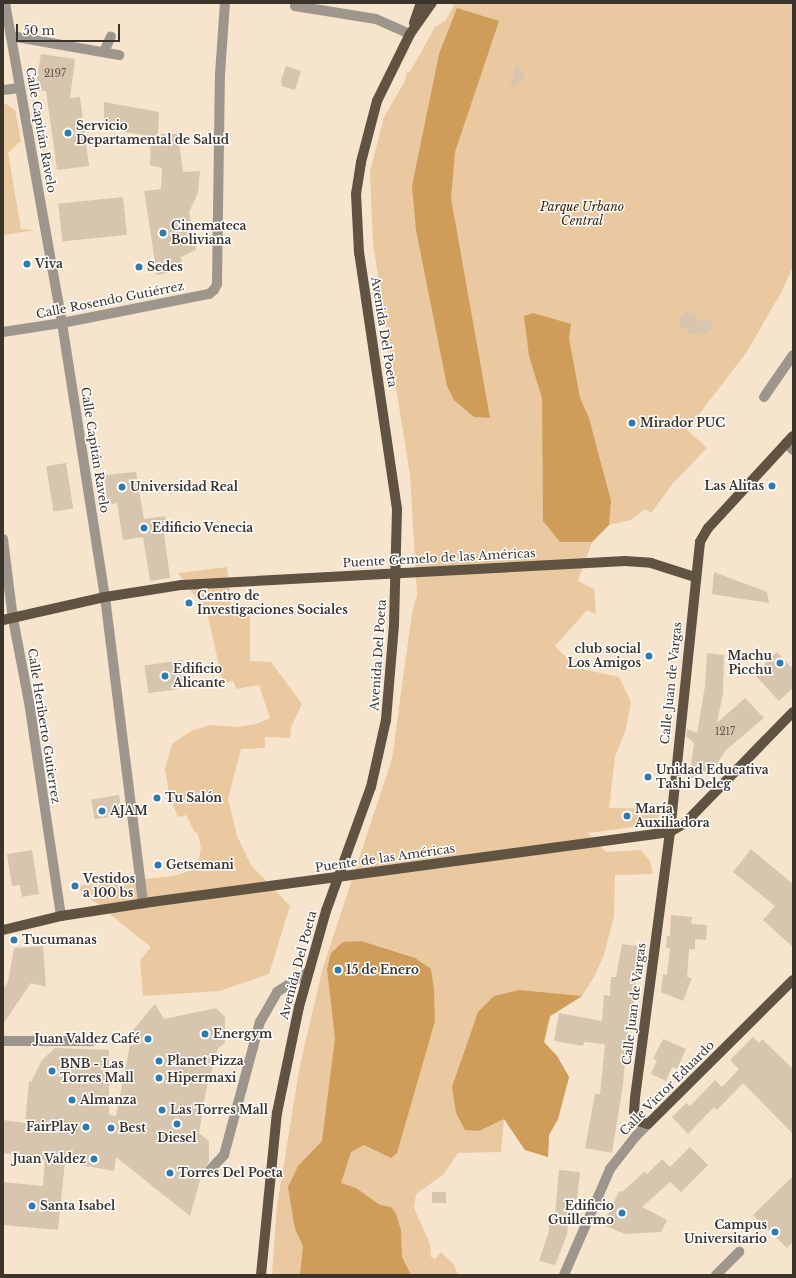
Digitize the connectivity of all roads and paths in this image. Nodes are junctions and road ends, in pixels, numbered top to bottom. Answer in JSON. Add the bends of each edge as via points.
{"nodes":[{"id":1,"x":5,"y":3,"type":"edge"},
{"id":2,"x":225,"y":3,"type":"edge"},
{"id":3,"x":296,"y":3,"type":"edge"},
{"id":4,"x":421,"y":3,"type":"edge"},
{"id":5,"x":432,"y":3,"type":"edge"},
{"id":6,"x":410,"y":34,"type":"junction"},
{"id":7,"x":11,"y":36,"type":"junction"},
{"id":8,"x":111,"y":36,"type":"dead end"},
{"id":9,"x":104,"y":52,"type":"junction"},
{"id":10,"x":119,"y":55,"type":"dead end"},
{"id":11,"x":20,"y":88,"type":"junction"},
{"id":12,"x":3,"y":90,"type":"edge"},
{"id":13,"x":62,"y":324,"type":"junction"},
{"id":14,"x":3,"y":332,"type":"edge"},
{"id":15,"x":793,"y":355,"type":"edge"},
{"id":16,"x":764,"y":396,"type":"dead end"},
{"id":17,"x":791,"y":443,"type":"edge"},
{"id":18,"x":3,"y":539,"type":"edge"},
{"id":19,"x":695,"y":577,"type":"junction"},
{"id":20,"x":105,"y":597,"type":"junction"},
{"id":21,"x":8,"y":619,"type":"edge"},
{"id":22,"x":793,"y":712,"type":"edge"},
{"id":23,"x":670,"y":832,"type":"junction"},
{"id":24,"x":147,"y":903,"type":"junction"},
{"id":25,"x":61,"y":916,"type":"junction"},
{"id":26,"x":3,"y":930,"type":"edge"},
{"id":27,"x":308,"y":972,"type":"junction"},
{"id":28,"x":793,"y":980,"type":"edge"},
{"id":29,"x":3,"y":1041,"type":"edge"},
{"id":30,"x":92,"y":1041,"type":"dead end"},
{"id":31,"x":648,"y":1124,"type":"junction"},
{"id":32,"x":210,"y":1170,"type":"dead end"},
{"id":33,"x":739,"y":1252,"type":"dead end"},
{"id":34,"x":261,"y":1275,"type":"edge"},
{"id":35,"x":564,"y":1275,"type":"edge"},
{"id":36,"x":716,"y":1275,"type":"edge"}],
"edges":[{"from":1,"to":7,"type":"street","name":"Calle Capitán Ravelo"},
{"from":2,"to":13,"type":"street","name":"Calle Rosendo Gutiérrez","via":[[220,74],[217,284],[208,294]]},
{"from":3,"to":6,"type":"street","via":[[295,6],[376,19]]},
{"from":4,"to":6,"type":"main road","name":"Avenida Del Poeta"},
{"from":5,"to":6,"type":"main road","name":"Avenida Del Poeta"},
{"from":6,"to":27,"type":"main road","name":"Avenida Del Poeta","via":[[376,101],[356,194],[359,253],[397,509],[394,616],[386,720],[371,787],[326,911]]},
{"from":7,"to":9,"type":"street"},
{"from":7,"to":11,"type":"street","name":"Calle Capitán Ravelo"},
{"from":8,"to":9,"type":"street"},
{"from":9,"to":10,"type":"street"},
{"from":11,"to":12,"type":"street"},
{"from":11,"to":13,"type":"street","name":"Calle Capitán Ravelo"},
{"from":13,"to":14,"type":"street","name":"Calle Rosendo Gutiérrez"},
{"from":13,"to":20,"type":"street","name":"Calle Capitán Ravelo"},
{"from":15,"to":16,"type":"street"},
{"from":17,"to":19,"type":"main road","name":"Calle Juan de Vargas","via":[[708,528],[700,542]]},
{"from":18,"to":21,"type":"street","name":"Calle Heriberto Gutierrez"},
{"from":19,"to":20,"type":"main road","name":"Puente Gemelo de las Américas","via":[[651,563],[625,561],[182,585]]},
{"from":19,"to":23,"type":"main road","name":"Calle Juan de Vargas"},
{"from":20,"to":21,"type":"main road","name":"Puente Gemelo de las Américas"},
{"from":20,"to":24,"type":"street","name":"Calle Capitán Ravelo"},
{"from":21,"to":25,"type":"street","name":"Calle Heriberto Gutierrez","via":[[29,702]]},
{"from":22,"to":23,"type":"main road","via":[[685,822]]},
{"from":23,"to":24,"type":"main road","name":"Puente de las Américas"},
{"from":23,"to":31,"type":"main road","name":"Calle Juan de Vargas","via":[[634,1112],[638,1121]]},
{"from":24,"to":25,"type":"main road","name":"Puente de las Américas"},
{"from":25,"to":26,"type":"main road","name":"Puente de las Américas"},
{"from":27,"to":32,"type":"street","via":[[277,992],[260,1022],[224,1154]]},
{"from":27,"to":34,"type":"main road","name":"Avenida Del Poeta","via":[[298,1007],[277,1113]]},
{"from":28,"to":31,"type":"main road","name":"Calle Victor Eduardo"},
{"from":29,"to":30,"type":"street"},
{"from":31,"to":35,"type":"street","name":"Calle Victor Eduardo","via":[[610,1169]]},
{"from":33,"to":36,"type":"street"}]}
